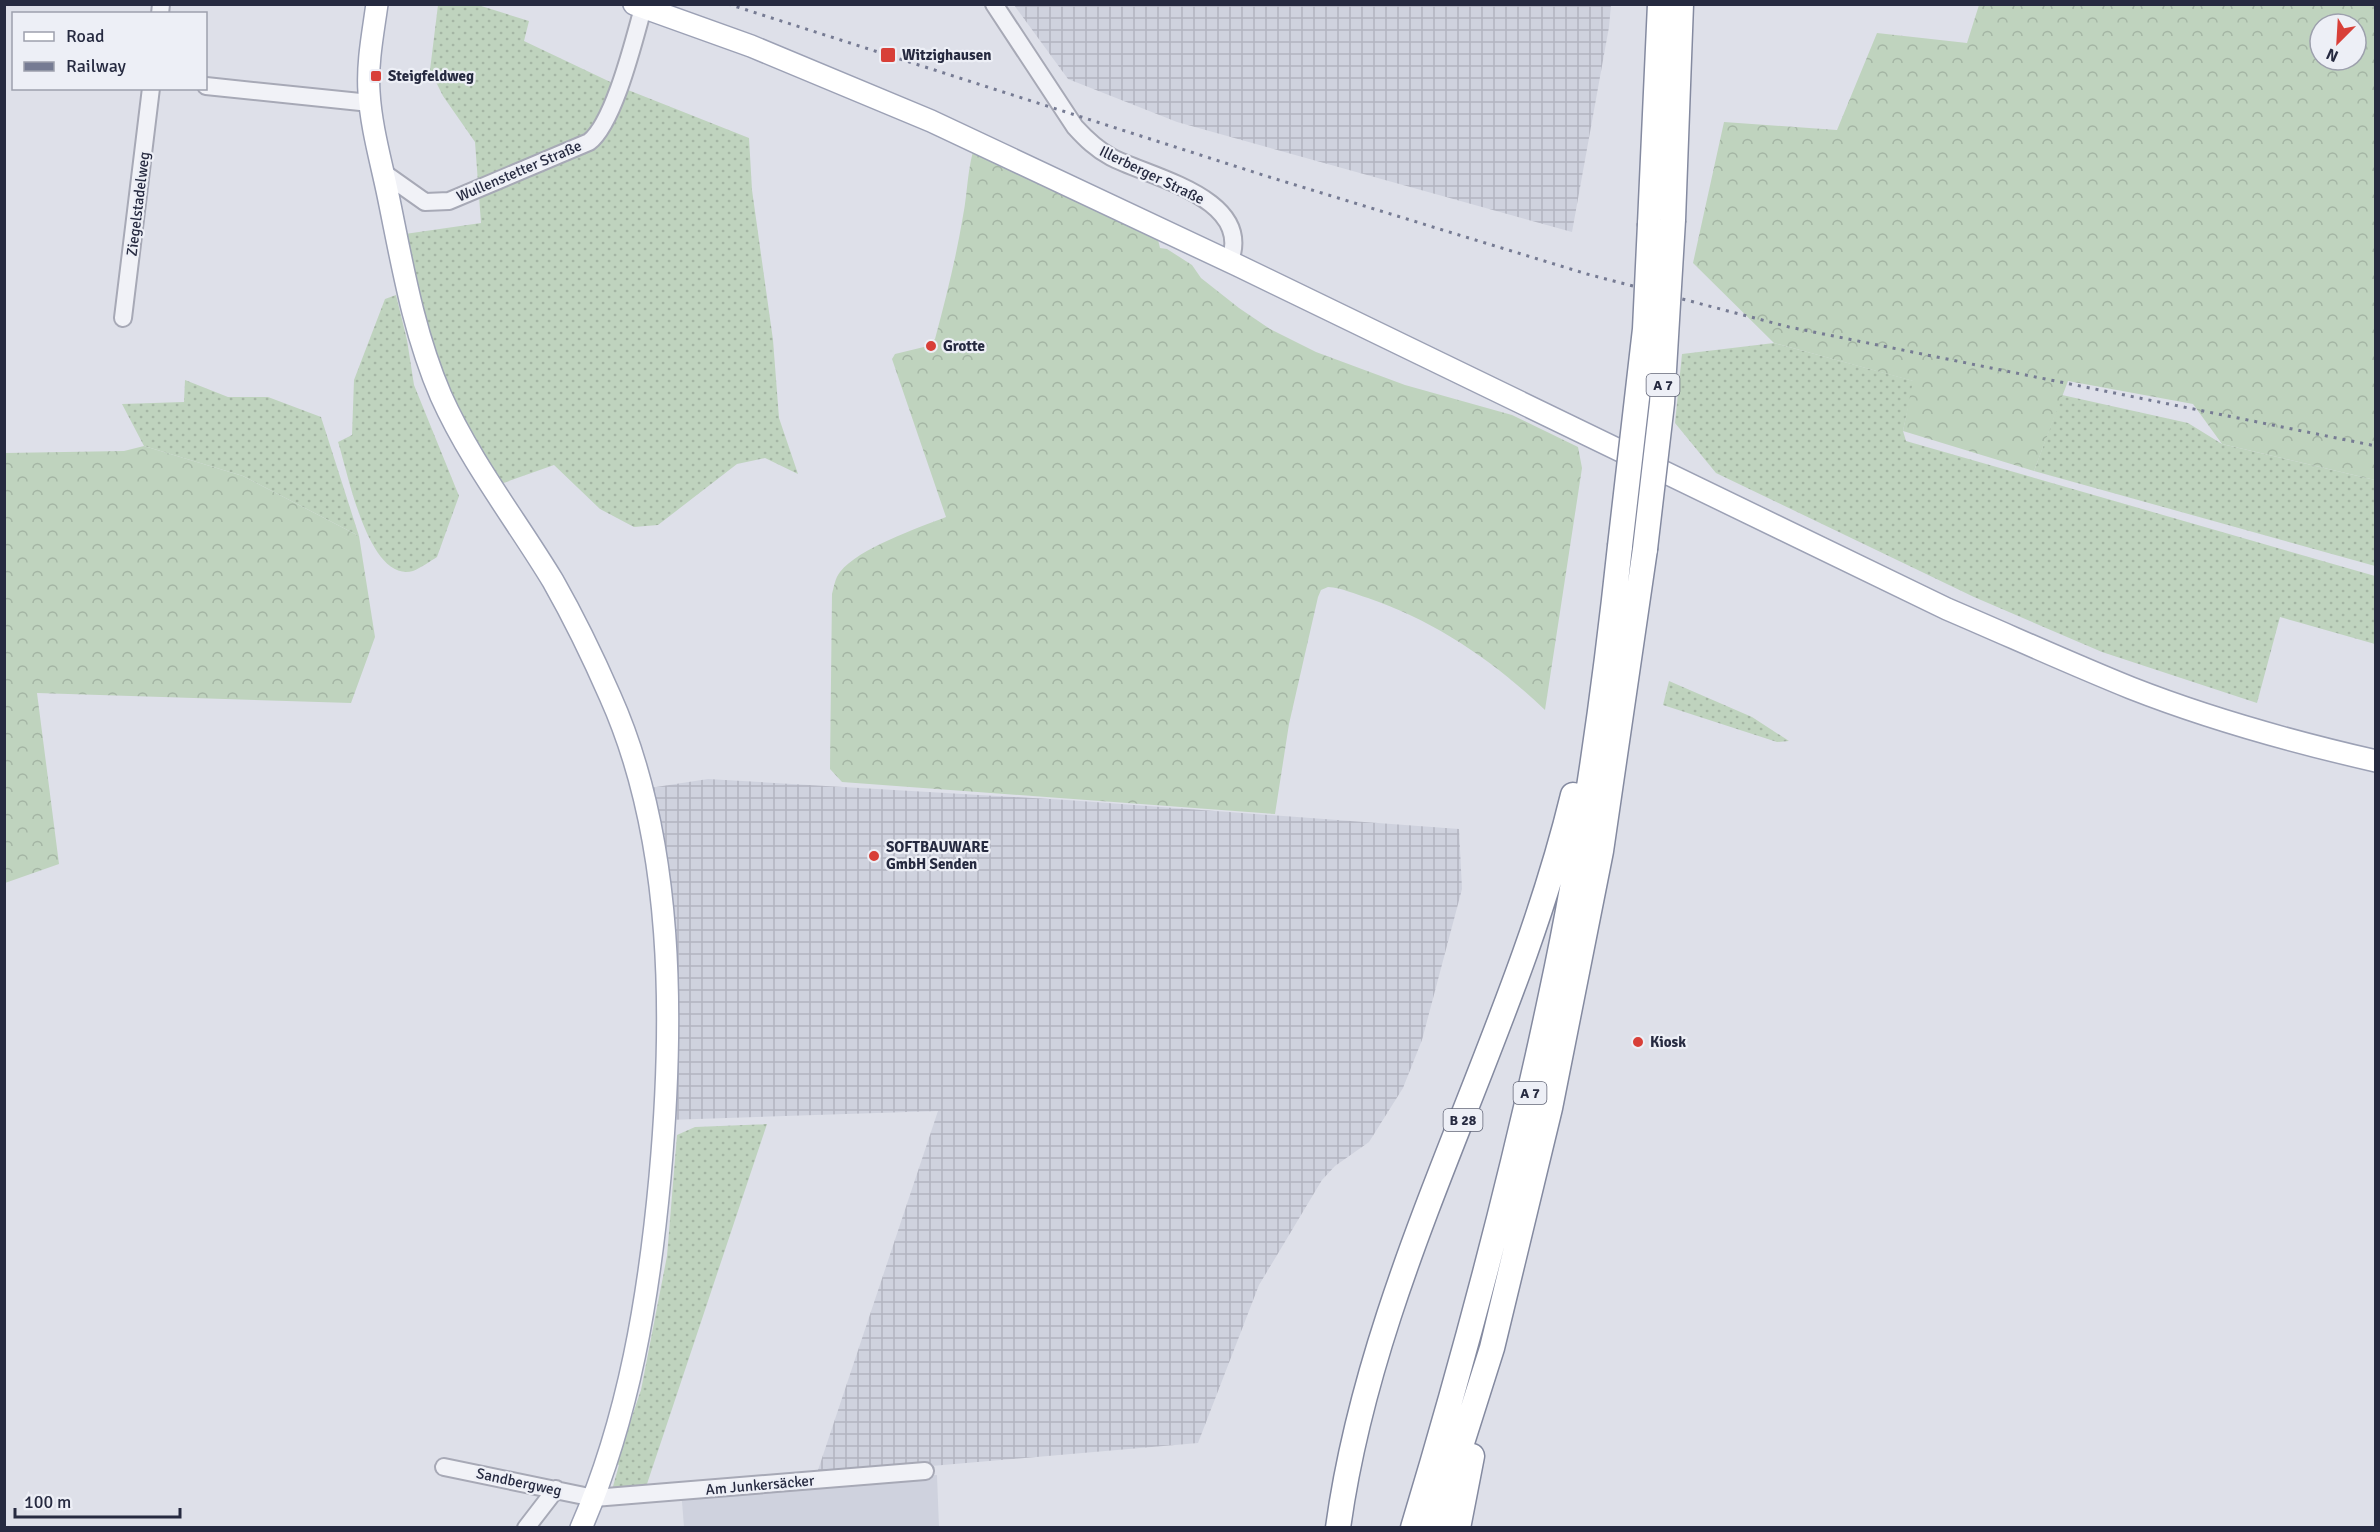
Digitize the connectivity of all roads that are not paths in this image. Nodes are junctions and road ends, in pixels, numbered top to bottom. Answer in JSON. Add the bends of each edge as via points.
{"nodes":[{"id":1,"x":377,"y":4,"type":"edge"},
{"id":2,"x":994,"y":4,"type":"edge"},
{"id":3,"x":1660,"y":4,"type":"edge"},
{"id":4,"x":1681,"y":4,"type":"edge"},
{"id":5,"x":638,"y":6,"type":"edge"},
{"id":6,"x":207,"y":86,"type":"edge"},
{"id":7,"x":151,"y":90,"type":"edge"},
{"id":8,"x":370,"y":103,"type":"junction"},
{"id":9,"x":384,"y":173,"type":"junction"},
{"id":10,"x":1662,"y":221,"type":"junction"},
{"id":11,"x":1230,"y":261,"type":"junction"},
{"id":12,"x":123,"y":318,"type":"dead end"},
{"id":13,"x":1609,"y":650,"type":"junction"},
{"id":14,"x":2376,"y":761,"type":"edge"},
{"id":15,"x":1492,"y":1348,"type":"junction"},
{"id":16,"x":444,"y":1467,"type":"dead end"},
{"id":17,"x":925,"y":1471,"type":"dead end"},
{"id":18,"x":556,"y":1490,"type":"junction"},
{"id":19,"x":594,"y":1498,"type":"junction"},
{"id":20,"x":526,"y":1527,"type":"edge"},
{"id":21,"x":581,"y":1527,"type":"edge"},
{"id":22,"x":1338,"y":1527,"type":"edge"},
{"id":23,"x":1413,"y":1527,"type":"edge"},
{"id":24,"x":1436,"y":1527,"type":"edge"},
{"id":25,"x":1458,"y":1527,"type":"edge"}],
"edges":[{"from":1,"to":8,"type":"main road","via":[[370,60]]},
{"from":2,"to":11,"type":"street","name":"Illerberger Straße","via":[[1091,145],[1218,208],[1233,235],[1235,248]]},
{"from":3,"to":10,"type":"highway","number":"A 7"},
{"from":4,"to":10,"type":"highway","number":"A 7"},
{"from":5,"to":9,"type":"street","name":"Wullenstetter Straße","via":[[607,117],[589,142],[449,201],[425,202]]},
{"from":5,"to":11,"type":"main road","via":[[751,46],[931,121]]},
{"from":6,"to":8,"type":"street"},
{"from":7,"to":12,"type":"street","name":"Ziegelstadelweg"},
{"from":8,"to":9,"type":"main road"},
{"from":9,"to":19,"type":"main road","via":[[405,282],[442,397],[569,609],[611,699],[640,788],[655,859],[668,966],[665,1122],[645,1303],[607,1461]]},
{"from":10,"to":13,"type":"highway","number":"A 7","bridge":true,"via":[[1645,329]]},
{"from":10,"to":15,"type":"highway","number":"A 7","bridge":true,"via":[[1662,403],[1646,549],[1603,839],[1573,997]]},
{"from":11,"to":14,"type":"main road","via":[[1968,618],[2206,715]]},
{"from":13,"to":22,"type":"highway","number":"B 28","via":[[1563,838],[1529,949],[1389,1312],[1363,1402]]},
{"from":13,"to":23,"type":"highway","number":"A 7","via":[[1580,846],[1552,993],[1458,1377]]},
{"from":15,"to":24,"type":"highway","number":"A 7"},
{"from":15,"to":25,"type":"highway","via":[[1494,1366]]},
{"from":16,"to":18,"type":"street","name":"Sandbergweg"},
{"from":17,"to":19,"type":"street","name":"Am Junkersäcker"},
{"from":18,"to":19,"type":"street","name":"Sandbergweg"},
{"from":18,"to":20,"type":"street"},
{"from":19,"to":21,"type":"main road"}]}
